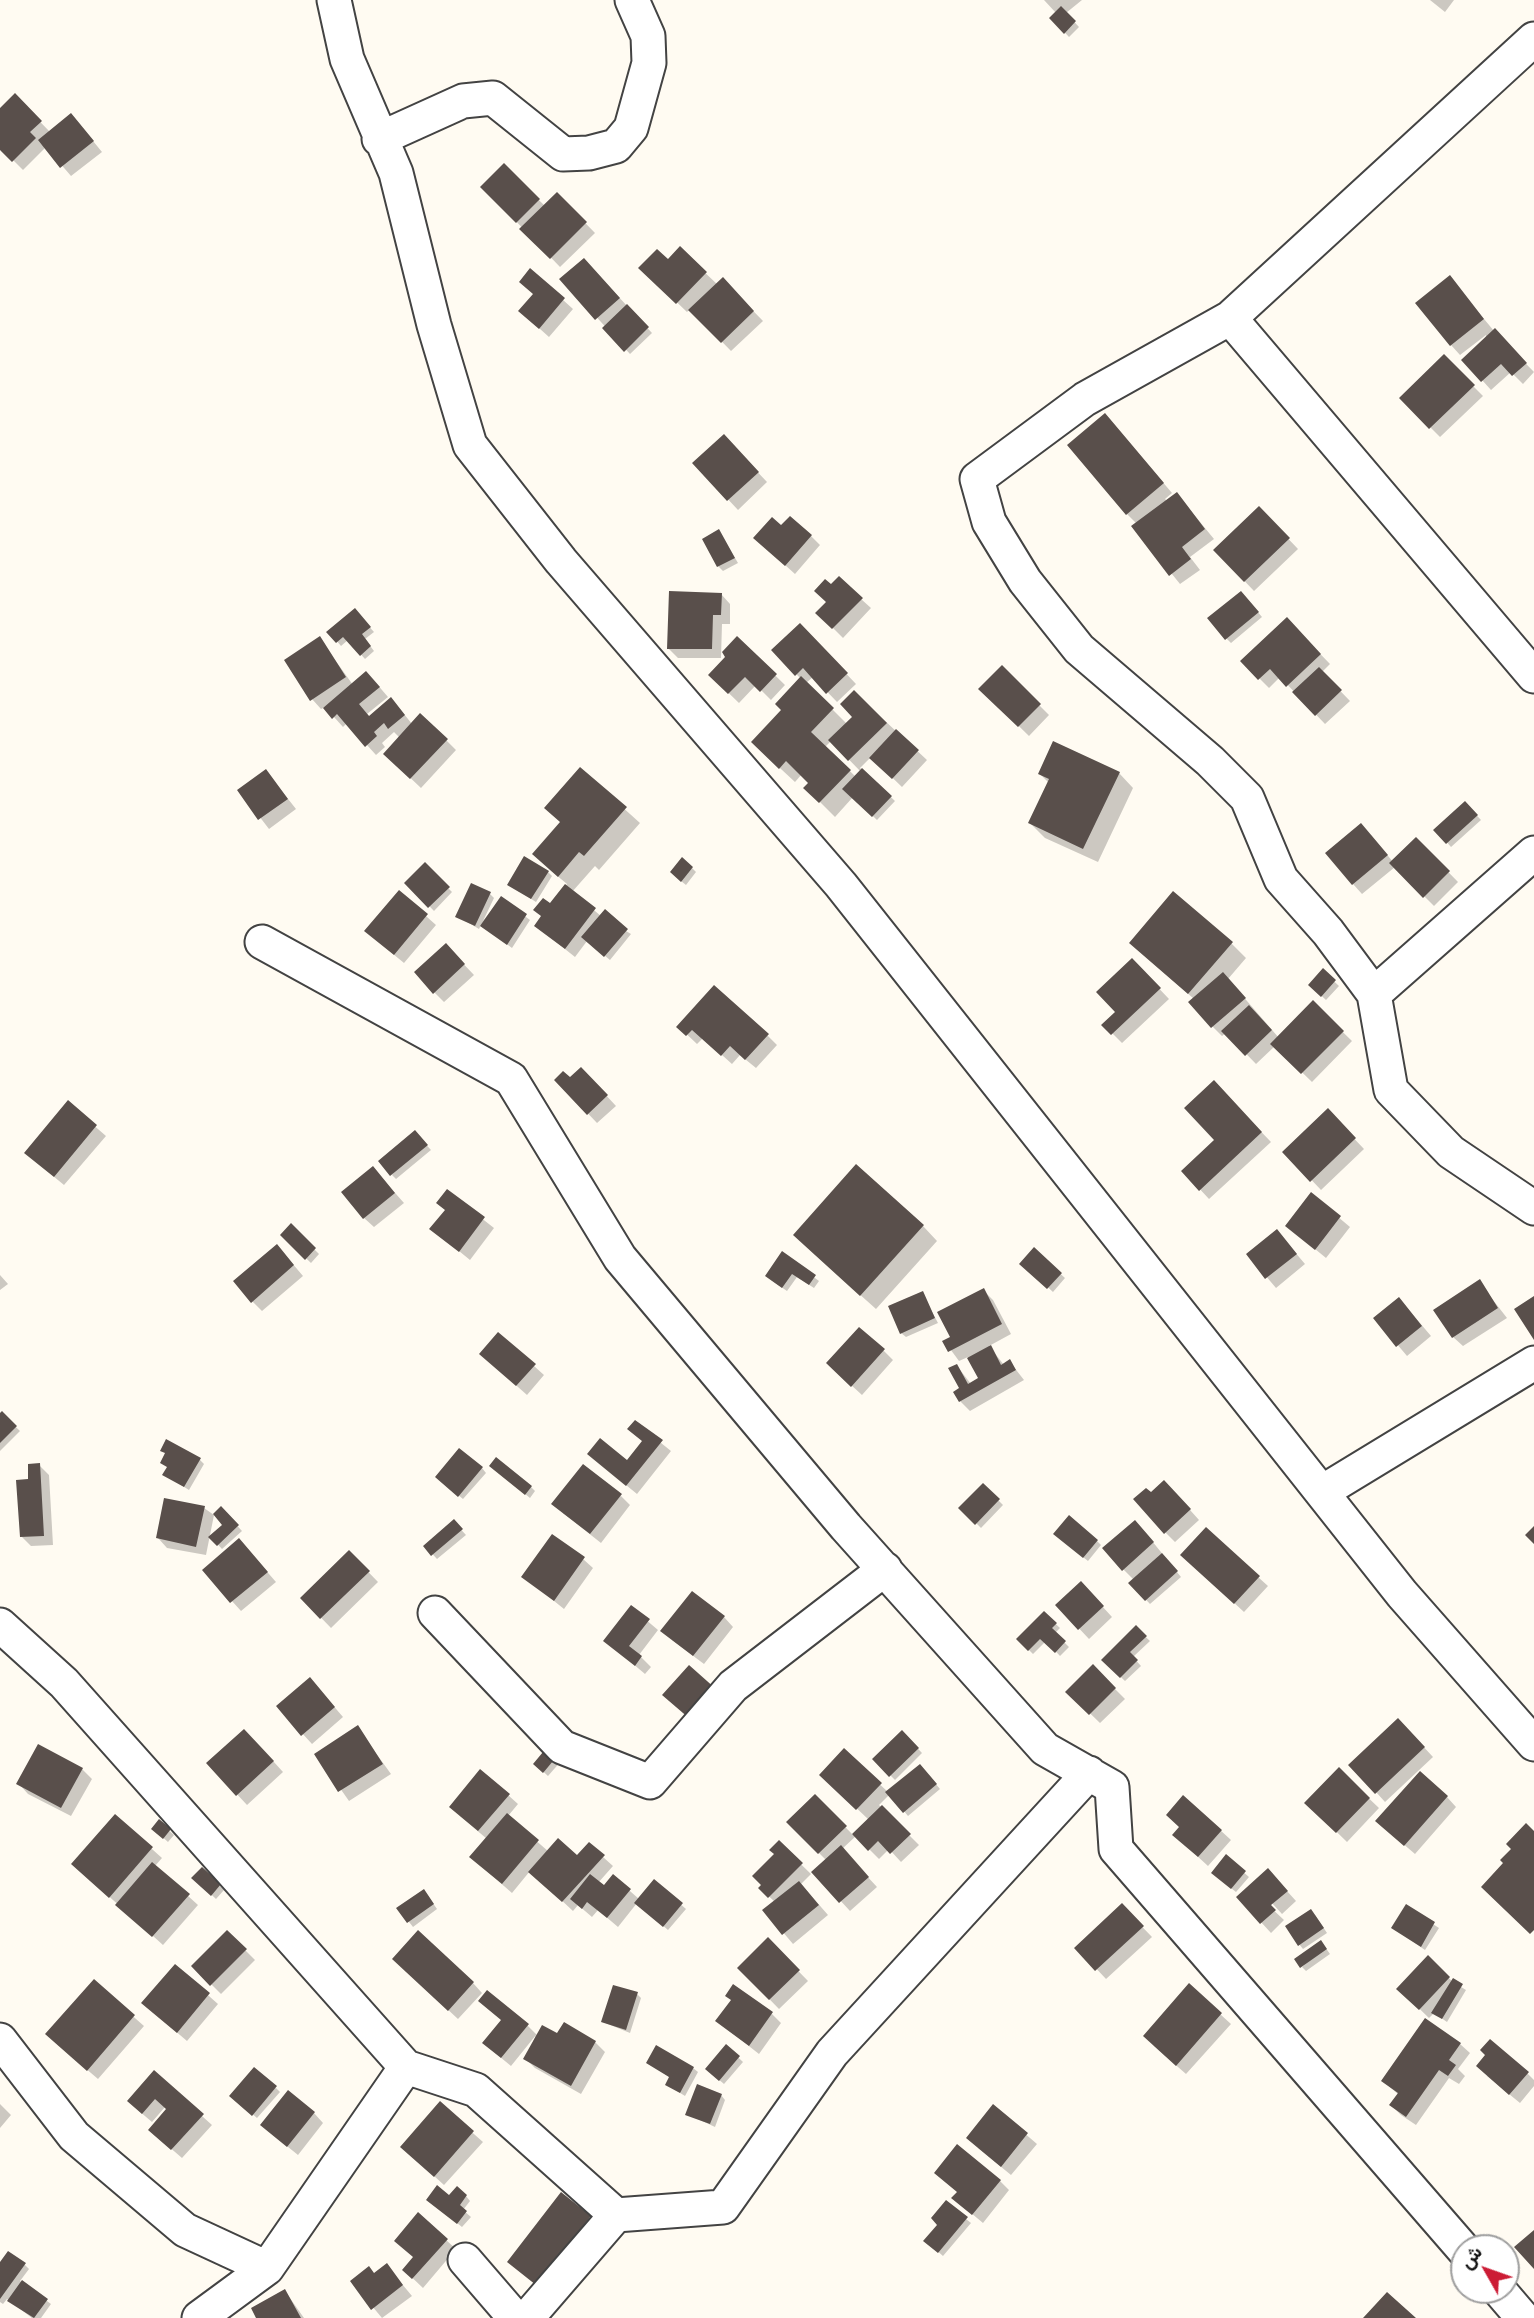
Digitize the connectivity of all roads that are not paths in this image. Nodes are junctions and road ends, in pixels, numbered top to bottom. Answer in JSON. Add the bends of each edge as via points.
{"nodes":[{"id":1,"x":334,"y":0,"type":"edge"},
{"id":2,"x":632,"y":0,"type":"edge"},
{"id":3,"x":1534,"y":39,"type":"edge"},
{"id":4,"x":379,"y":139,"type":"junction"},
{"id":5,"x":1230,"y":318,"type":"junction"},
{"id":6,"x":1534,"y":676,"type":"edge"},
{"id":7,"x":1534,"y":853,"type":"edge"},
{"id":8,"x":262,"y":943,"type":"dead end"},
{"id":9,"x":1374,"y":994,"type":"junction"},
{"id":10,"x":1534,"y":1208,"type":"edge"},
{"id":11,"x":1534,"y":1363,"type":"edge"},
{"id":12,"x":1322,"y":1492,"type":"junction"},
{"id":13,"x":885,"y":1569,"type":"junction"},
{"id":14,"x":435,"y":1613,"type":"dead end"},
{"id":15,"x":0,"y":1625,"type":"edge"},
{"id":16,"x":1534,"y":1744,"type":"edge"},
{"id":17,"x":1089,"y":1773,"type":"junction"},
{"id":18,"x":0,"y":2040,"type":"edge"},
{"id":19,"x":406,"y":2067,"type":"junction"},
{"id":20,"x":616,"y":2215,"type":"junction"},
{"id":21,"x":1450,"y":2234,"type":"edge"},
{"id":22,"x":465,"y":2260,"type":"dead end"},
{"id":23,"x":267,"y":2268,"type":"junction"},
{"id":24,"x":200,"y":2318,"type":"edge"},
{"id":25,"x":515,"y":2318,"type":"edge"},
{"id":26,"x":527,"y":2318,"type":"edge"}],
"edges":[{"from":1,"to":4,"type":"street","via":[[347,59]]},
{"from":2,"to":4,"type":"street","via":[[648,36],[649,62],[631,128],[616,146],[563,154],[493,98],[463,101]]},
{"from":3,"to":5,"type":"street"},
{"from":4,"to":12,"type":"street","via":[[396,173],[434,325],[471,445],[561,561],[841,885]]},
{"from":5,"to":6,"type":"street"},
{"from":5,"to":9,"type":"street","via":[[1085,399],[977,479],[989,522],[1025,581],[1079,649],[1247,798],[1281,879]]},
{"from":7,"to":9,"type":"street"},
{"from":8,"to":13,"type":"street","via":[[511,1079],[620,1258]]},
{"from":9,"to":10,"type":"street","via":[[1391,1090],[1451,1153]]},
{"from":11,"to":12,"type":"street"},
{"from":12,"to":16,"type":"street","via":[[1402,1594]]},
{"from":13,"to":14,"type":"street","via":[[733,1686],[650,1782],[562,1747]]},
{"from":13,"to":17,"type":"street","via":[[1045,1749]]},
{"from":15,"to":19,"type":"street","via":[[64,1683]]},
{"from":17,"to":20,"type":"street","via":[[832,2053],[723,2207]]},
{"from":17,"to":21,"type":"street","via":[[1112,1787],[1116,1849]]},
{"from":18,"to":23,"type":"street","via":[[74,2136],[185,2230]]},
{"from":19,"to":20,"type":"street","via":[[475,2090]]},
{"from":19,"to":23,"type":"street"},
{"from":20,"to":26,"type":"street"},
{"from":22,"to":25,"type":"street"},
{"from":23,"to":24,"type":"street"}]}
